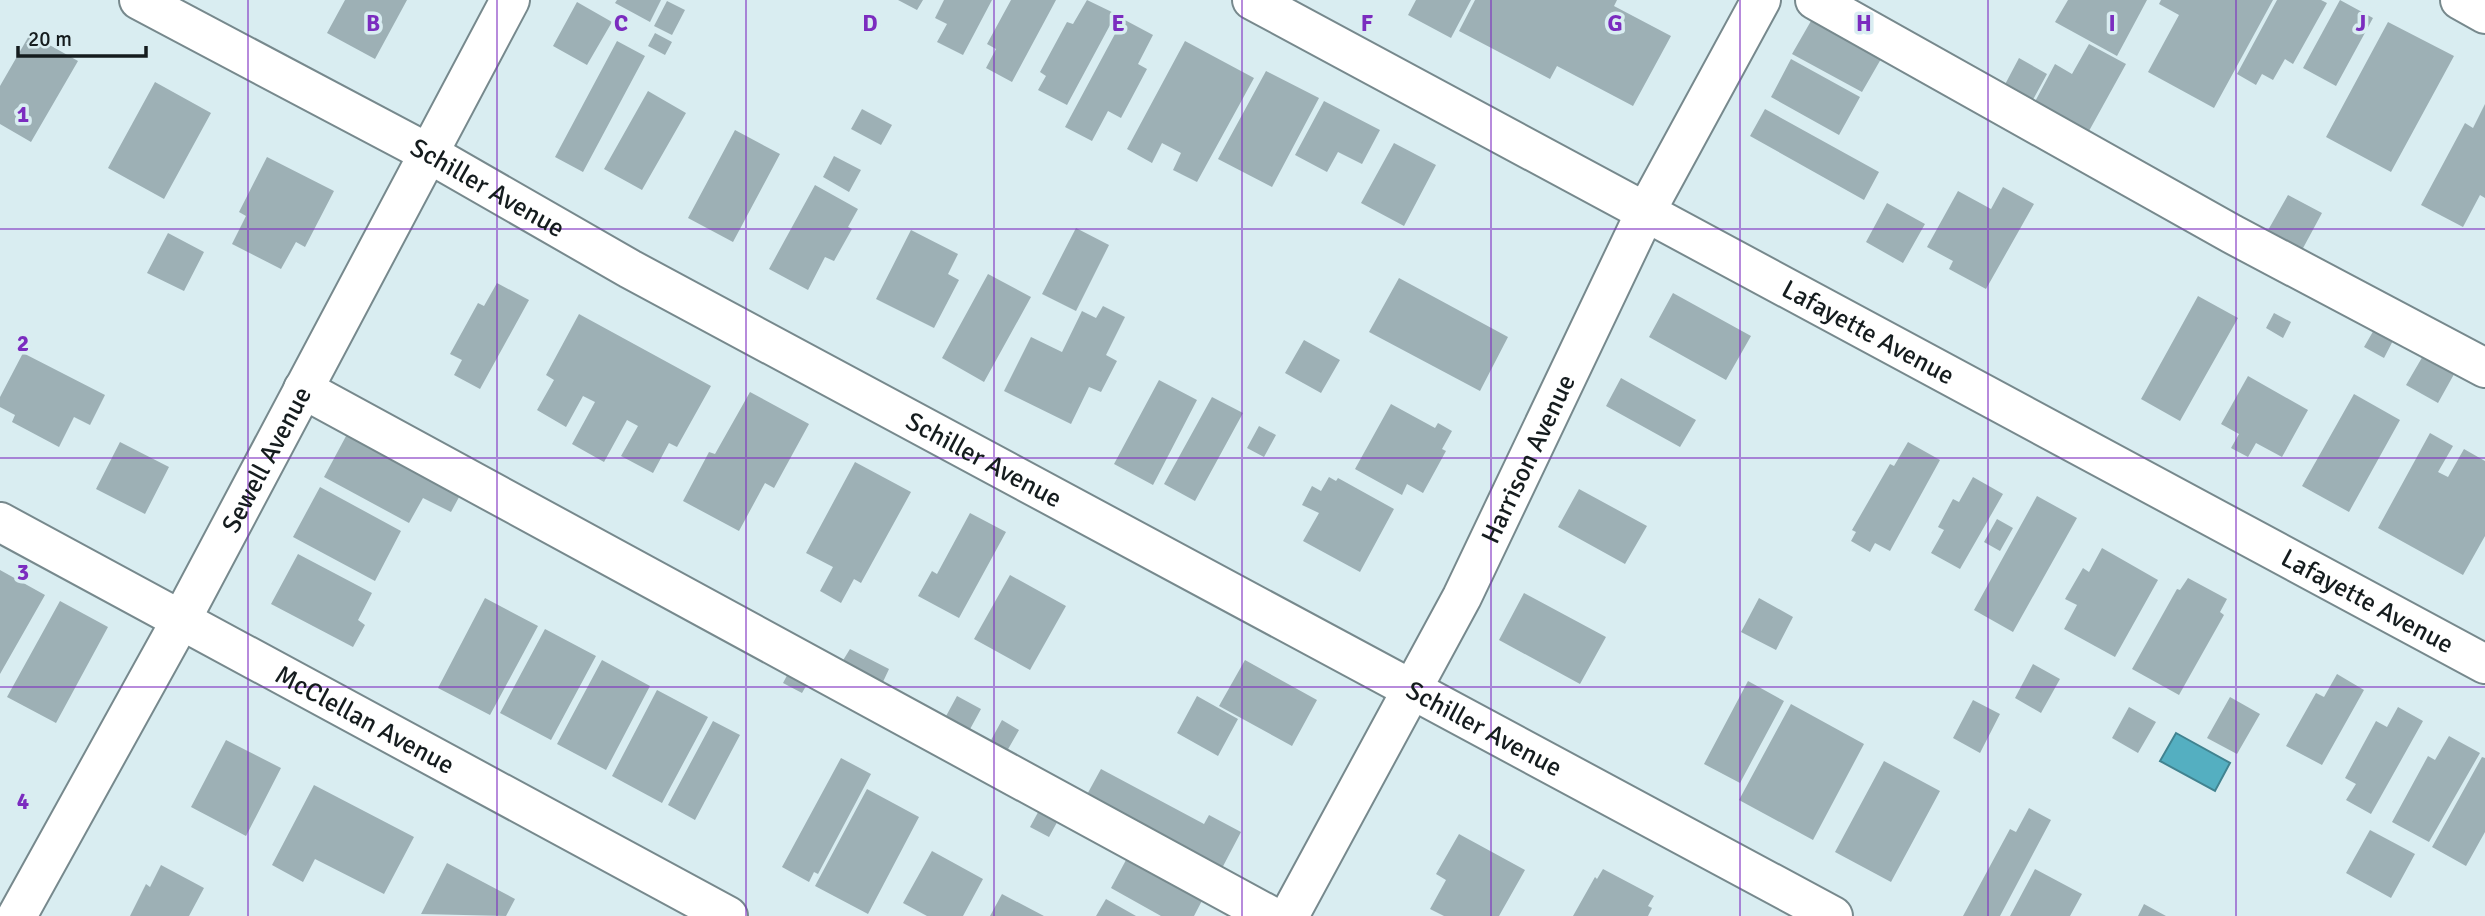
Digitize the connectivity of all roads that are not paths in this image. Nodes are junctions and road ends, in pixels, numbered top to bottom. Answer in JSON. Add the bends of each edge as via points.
{"nodes":[{"id":1,"x":139,"y":0,"type":"edge"},
{"id":2,"x":510,"y":0,"type":"edge"},
{"id":3,"x":1252,"y":0,"type":"edge"},
{"id":4,"x":1761,"y":0,"type":"edge"},
{"id":5,"x":1815,"y":0,"type":"edge"},
{"id":6,"x":2460,"y":0,"type":"edge"},
{"id":7,"x":2485,"y":14,"type":"edge"},
{"id":8,"x":428,"y":153,"type":"junction"},
{"id":9,"x":1645,"y":213,"type":"junction"},
{"id":10,"x":2485,"y":368,"type":"edge"},
{"id":11,"x":303,"y":389,"type":"junction"},
{"id":12,"x":0,"y":522,"type":"edge"},
{"id":13,"x":181,"y":620,"type":"junction"},
{"id":14,"x":2485,"y":664,"type":"edge"},
{"id":15,"x":1411,"y":690,"type":"junction"},
{"id":16,"x":17,"y":916,"type":"edge"},
{"id":17,"x":728,"y":916,"type":"edge"},
{"id":18,"x":1271,"y":916,"type":"edge"},
{"id":19,"x":1289,"y":916,"type":"edge"},
{"id":20,"x":1833,"y":916,"type":"edge"}],
"edges":[{"from":1,"to":8,"type":"street","name":"Schiller Avenue"},
{"from":2,"to":8,"type":"street","name":"Sewell Avenue"},
{"from":3,"to":9,"type":"street","name":"Lafayette Avenue"},
{"from":4,"to":9,"type":"street","name":"Harrison Avenue"},
{"from":5,"to":10,"type":"street","via":[[2232,234]]},
{"from":6,"to":7,"type":"street"},
{"from":8,"to":11,"type":"street","name":"Sewell Avenue"},
{"from":8,"to":15,"type":"street","name":"Schiller Avenue","via":[[630,269]]},
{"from":9,"to":14,"type":"street","name":"Lafayette Avenue"},
{"from":9,"to":15,"type":"street","name":"Harrison Avenue","via":[[1462,597]]},
{"from":11,"to":13,"type":"street","name":"Sewell Avenue"},
{"from":11,"to":18,"type":"street"},
{"from":12,"to":13,"type":"street","name":"McClellan Avenue"},
{"from":13,"to":16,"type":"street","name":"Sewell Avenue"},
{"from":13,"to":17,"type":"street","name":"McClellan Avenue"},
{"from":15,"to":19,"type":"street","name":"Harrison Avenue"},
{"from":15,"to":20,"type":"street","name":"Schiller Avenue"}]}
